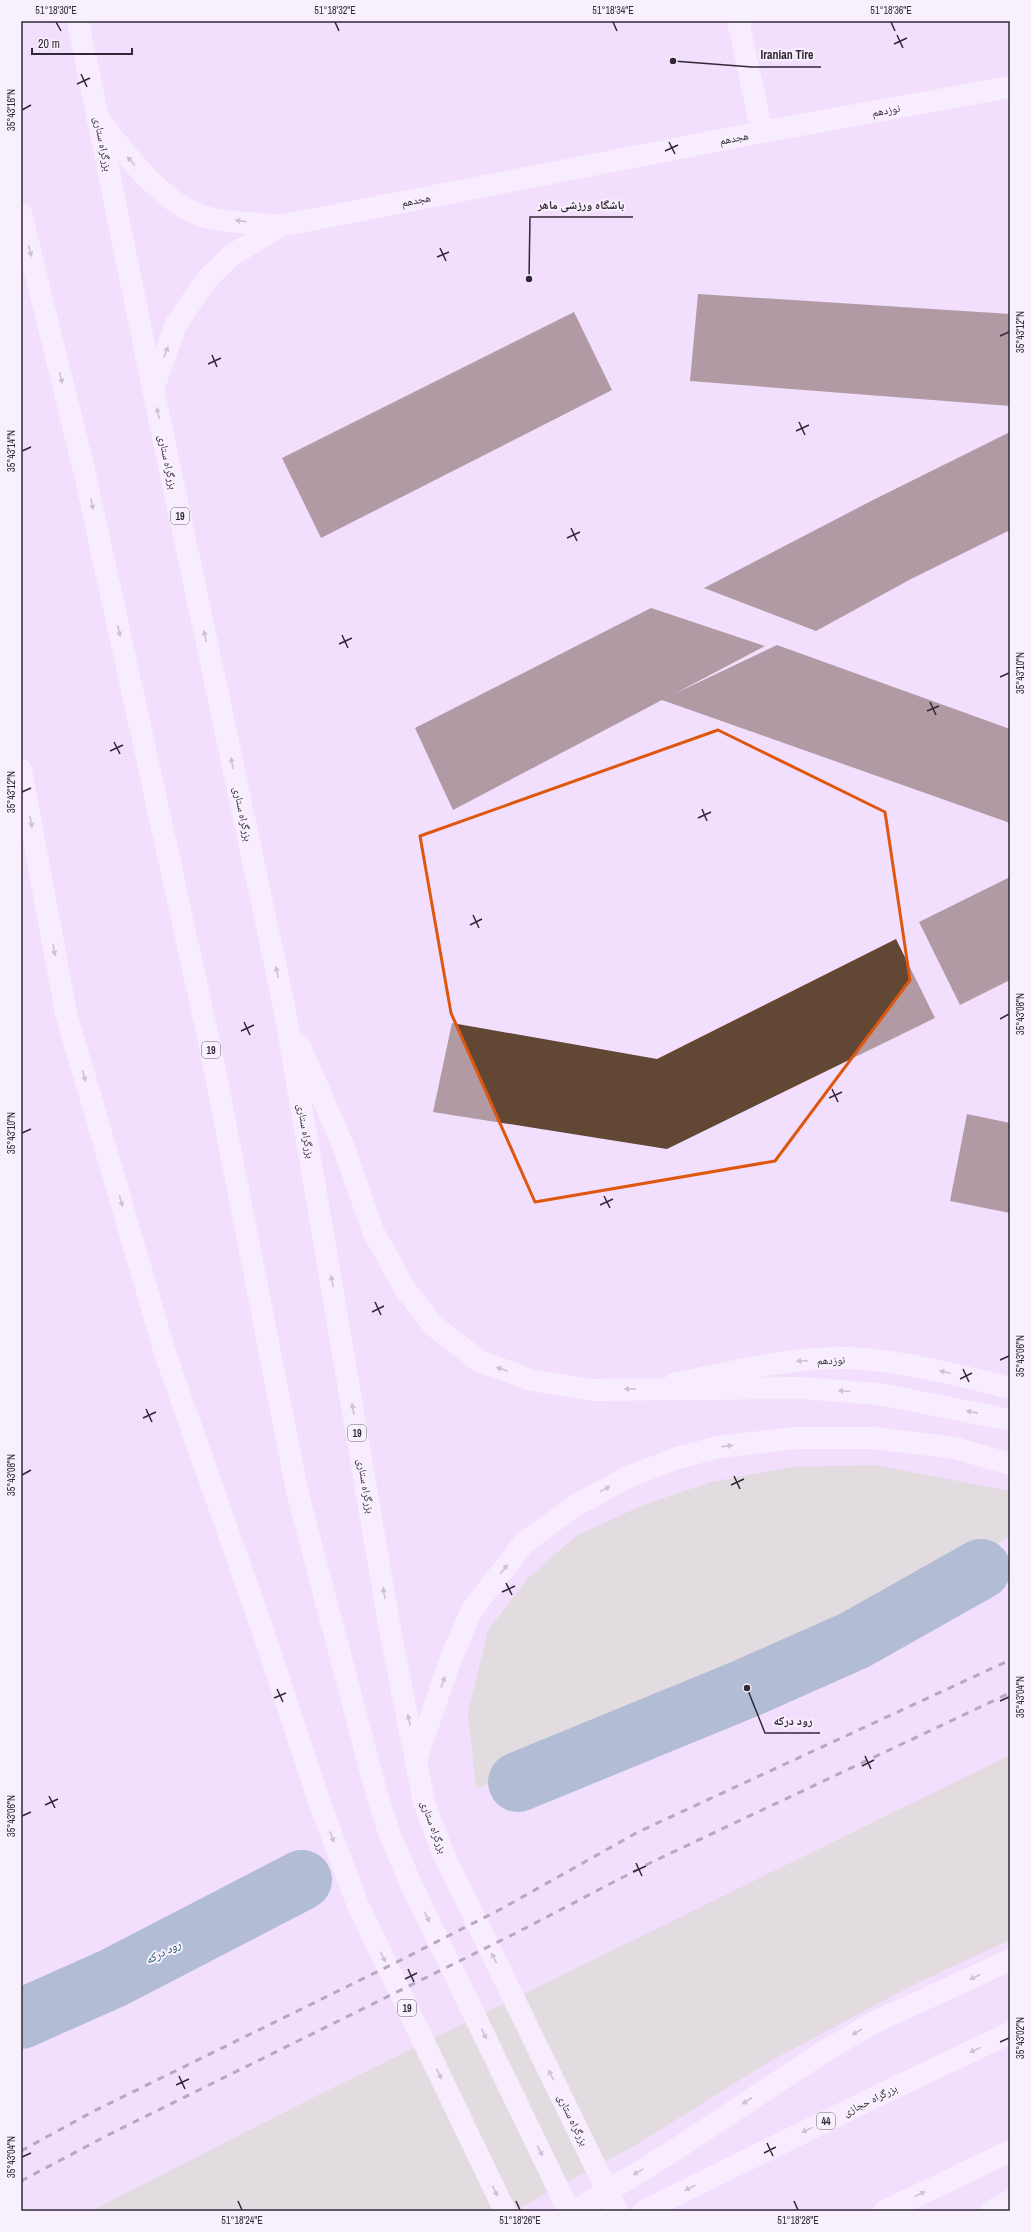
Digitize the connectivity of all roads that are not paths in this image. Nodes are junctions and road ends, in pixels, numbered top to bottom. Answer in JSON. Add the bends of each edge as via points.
{"nodes":[{"id":1,"x":78,"y":21,"type":"edge"},
{"id":2,"x":738,"y":21,"type":"edge"},
{"id":3,"x":1010,"y":87,"type":"edge"},
{"id":4,"x":97,"y":117,"type":"junction"},
{"id":5,"x":762,"y":132,"type":"junction"},
{"id":6,"x":21,"y":214,"type":"edge"},
{"id":7,"x":280,"y":226,"type":"junction"},
{"id":8,"x":153,"y":389,"type":"junction"},
{"id":9,"x":21,"y":770,"type":"edge"},
{"id":10,"x":285,"y":1010,"type":"junction"},
{"id":11,"x":1010,"y":1388,"type":"edge"},
{"id":12,"x":652,"y":1389,"type":"junction"},
{"id":13,"x":1010,"y":1420,"type":"edge"},
{"id":14,"x":1010,"y":1464,"type":"edge"},
{"id":15,"x":417,"y":1759,"type":"junction"},
{"id":16,"x":1010,"y":1960,"type":"edge"},
{"id":17,"x":1010,"y":2033,"type":"edge"},
{"id":18,"x":1010,"y":2151,"type":"edge"},
{"id":19,"x":1010,"y":2201,"type":"edge"},
{"id":20,"x":505,"y":2211,"type":"edge"},
{"id":21,"x":569,"y":2211,"type":"edge"},
{"id":22,"x":574,"y":2211,"type":"edge"},
{"id":23,"x":617,"y":2211,"type":"edge"},
{"id":24,"x":644,"y":2211,"type":"edge"},
{"id":25,"x":885,"y":2211,"type":"edge"},
{"id":26,"x":991,"y":2211,"type":"edge"}],
"edges":[{"from":1,"to":4,"type":"main road","name":"بزرگراه ستاری","number":"19"},
{"from":2,"to":5,"type":"main road"},
{"from":3,"to":5,"type":"main road","name":"نوزدهم"},
{"from":7,"to":4,"type":"main road","one_way":true,"via":[[206,217],[172,200],[132,163]]},
{"from":4,"to":8,"type":"main road","name":"بزرگراه ستاری","number":"19"},
{"from":5,"to":7,"type":"main road","name":"هجدهم"},
{"from":6,"to":21,"type":"main road","number":"19","one_way":true,"via":[[84,470],[209,1043],[297,1491],[377,1795],[410,1882]]},
{"from":8,"to":7,"type":"main road","name":"هجدهم","one_way":true,"via":[[176,324],[207,279],[232,255]]},
{"from":10,"to":8,"type":"main road","name":"بزرگراه ستاری","number":"19","one_way":true},
{"from":9,"to":20,"type":"main road","number":"19","one_way":true,"via":[[70,1028],[166,1356],[263,1631],[318,1801],[357,1903]]},
{"from":12,"to":10,"type":"main road","one_way":true,"via":[[592,1390],[531,1380],[479,1361],[433,1325],[405,1289],[373,1231],[344,1148]]},
{"from":15,"to":10,"type":"main road","name":"بزرگراه ستاری","number":"19","one_way":true,"via":[[390,1630]]},
{"from":11,"to":12,"type":"main road","name":"نوزدهم","one_way":true,"via":[[922,1366],[846,1358],[795,1361],[728,1372]]},
{"from":13,"to":12,"type":"main road","one_way":true,"via":[[879,1394],[801,1388]]},
{"from":15,"to":14,"type":"main road","one_way":true,"via":[[451,1658],[472,1610],[523,1544],[573,1507],[626,1478],[677,1458],[719,1447],[795,1438],[873,1438],[955,1448]]},
{"from":23,"to":15,"type":"main road","name":"بزرگراه ستاری","number":"19","one_way":true,"via":[[443,1853],[424,1802]]},
{"from":16,"to":22,"type":"main road","one_way":true,"via":[[871,2024],[826,2050],[667,2155]]},
{"from":17,"to":24,"type":"main road","name":"بزرگراه حجازی","number":"44","one_way":true},
{"from":25,"to":18,"type":"main road","one_way":true},
{"from":19,"to":26,"type":"main road"}]}
